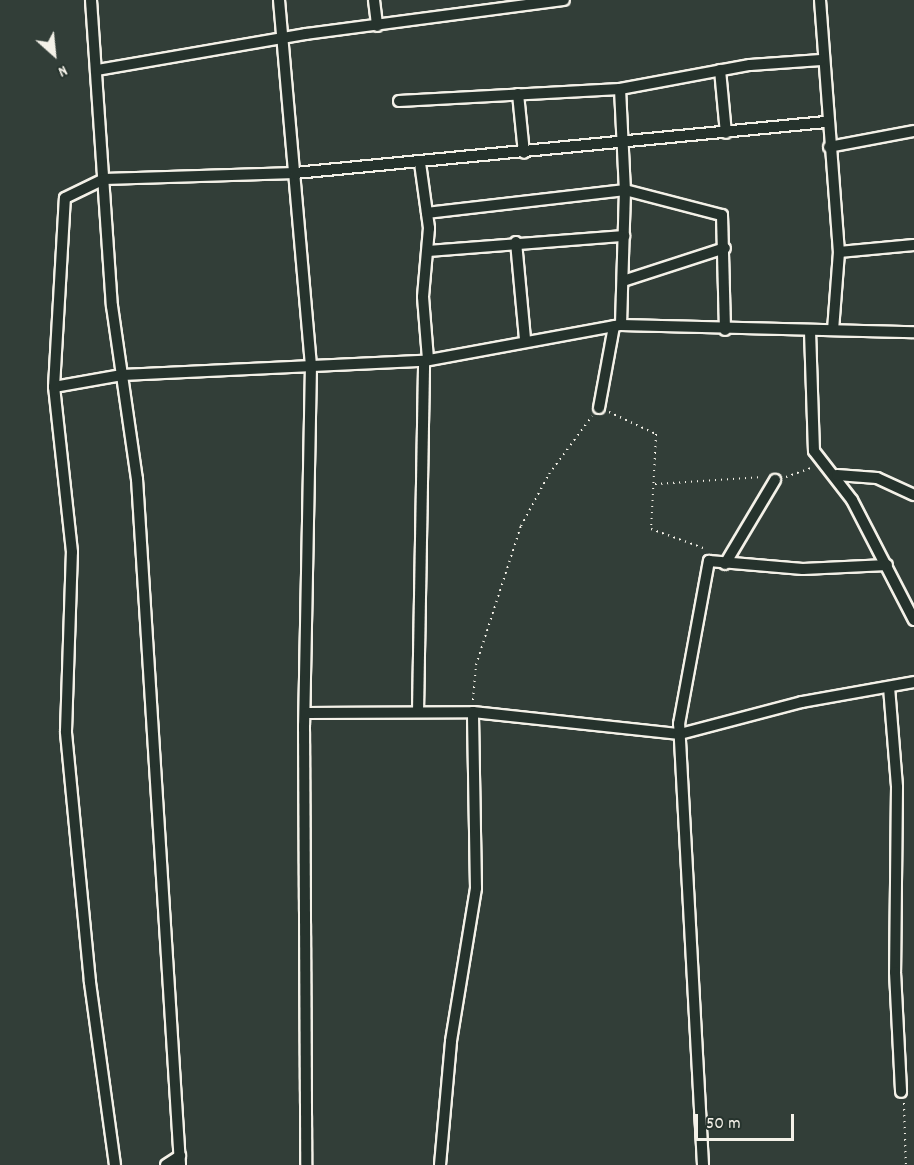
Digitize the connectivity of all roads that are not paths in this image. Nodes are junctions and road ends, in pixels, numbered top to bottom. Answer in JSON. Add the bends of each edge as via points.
{"nodes":[{"id":1,"x":91,"y":0,"type":"edge"},
{"id":2,"x":279,"y":0,"type":"edge"},
{"id":3,"x":374,"y":0,"type":"edge"},
{"id":4,"x":564,"y":0,"type":"edge"},
{"id":5,"x":820,"y":0,"type":"edge"},
{"id":6,"x":377,"y":26,"type":"junction"},
{"id":7,"x":282,"y":40,"type":"junction"},
{"id":8,"x":821,"y":60,"type":"junction"},
{"id":9,"x":97,"y":70,"type":"junction"},
{"id":10,"x":720,"y":70,"type":"junction"},
{"id":11,"x":620,"y":89,"type":"junction"},
{"id":12,"x":518,"y":94,"type":"junction"},
{"id":13,"x":399,"y":101,"type":"dead end"},
{"id":14,"x":826,"y":122,"type":"junction"},
{"id":15,"x":914,"y":131,"type":"edge"},
{"id":16,"x":726,"y":133,"type":"junction"},
{"id":17,"x":624,"y":142,"type":"junction"},
{"id":18,"x":828,"y":147,"type":"junction"},
{"id":19,"x":524,"y":153,"type":"junction"},
{"id":20,"x":420,"y":163,"type":"junction"},
{"id":21,"x":295,"y":173,"type":"junction"},
{"id":22,"x":104,"y":179,"type":"junction"},
{"id":23,"x":625,"y":190,"type":"junction"},
{"id":24,"x":427,"y":213,"type":"junction"},
{"id":25,"x":624,"y":236,"type":"junction"},
{"id":26,"x":516,"y":242,"type":"junction"},
{"id":27,"x":914,"y":245,"type":"edge"},
{"id":28,"x":725,"y":248,"type":"junction"},
{"id":29,"x":428,"y":252,"type":"junction"},
{"id":30,"x":839,"y":252,"type":"junction"},
{"id":31,"x":623,"y":281,"type":"junction"},
{"id":32,"x":618,"y":325,"type":"junction"},
{"id":33,"x":724,"y":330,"type":"junction"},
{"id":34,"x":833,"y":330,"type":"junction"},
{"id":35,"x":810,"y":332,"type":"junction"},
{"id":36,"x":914,"y":332,"type":"edge"},
{"id":37,"x":525,"y":339,"type":"junction"},
{"id":38,"x":426,"y":360,"type":"junction"},
{"id":39,"x":311,"y":365,"type":"junction"},
{"id":40,"x":122,"y":375,"type":"junction"},
{"id":41,"x":54,"y":387,"type":"junction"},
{"id":42,"x":599,"y":408,"type":"road end"},
{"id":43,"x":837,"y":475,"type":"junction"},
{"id":44,"x":775,"y":480,"type":"road end"},
{"id":45,"x":914,"y":495,"type":"edge"},
{"id":46,"x":725,"y":564,"type":"junction"},
{"id":47,"x":887,"y":565,"type":"junction"},
{"id":48,"x":914,"y":620,"type":"edge"},
{"id":49,"x":914,"y":682,"type":"edge"},
{"id":50,"x":889,"y":687,"type":"junction"},
{"id":51,"x":418,"y":712,"type":"junction"},
{"id":52,"x":473,"y":712,"type":"junction"},
{"id":53,"x":306,"y":713,"type":"junction"},
{"id":54,"x":680,"y":734,"type":"junction"},
{"id":55,"x":902,"y":1092,"type":"road end"},
{"id":56,"x":180,"y":1161,"type":"edge"},
{"id":57,"x":115,"y":1165,"type":"edge"},
{"id":58,"x":166,"y":1165,"type":"edge"},
{"id":59,"x":306,"y":1165,"type":"edge"},
{"id":60,"x":440,"y":1165,"type":"edge"},
{"id":61,"x":703,"y":1165,"type":"edge"}],
"edges":[{"from":1,"to":9,"type":"street"},
{"from":2,"to":7,"type":"street"},
{"from":3,"to":6,"type":"street"},
{"from":4,"to":6,"type":"street"},
{"from":5,"to":8,"type":"street"},
{"from":6,"to":7,"type":"street"},
{"from":7,"to":9,"type":"street"},
{"from":7,"to":21,"type":"street"},
{"from":8,"to":10,"type":"street"},
{"from":8,"to":14,"type":"street"},
{"from":9,"to":22,"type":"street"},
{"from":10,"to":11,"type":"street"},
{"from":10,"to":16,"type":"street"},
{"from":11,"to":12,"type":"street"},
{"from":11,"to":17,"type":"street"},
{"from":12,"to":13,"type":"street"},
{"from":12,"to":19,"type":"street"},
{"from":14,"to":16,"type":"street"},
{"from":14,"to":18,"type":"street"},
{"from":15,"to":18,"type":"street"},
{"from":16,"to":17,"type":"street"},
{"from":17,"to":19,"type":"street"},
{"from":17,"to":23,"type":"street"},
{"from":18,"to":30,"type":"street"},
{"from":19,"to":20,"type":"street"},
{"from":20,"to":21,"type":"street"},
{"from":20,"to":24,"type":"street"},
{"from":21,"to":22,"type":"street"},
{"from":21,"to":39,"type":"street"},
{"from":22,"to":40,"type":"street"},
{"from":22,"to":41,"type":"street","via":[[65,198]]},
{"from":23,"to":24,"type":"street"},
{"from":23,"to":25,"type":"street"},
{"from":23,"to":28,"type":"street","via":[[722,215]]},
{"from":24,"to":29,"type":"street"},
{"from":25,"to":26,"type":"street"},
{"from":25,"to":31,"type":"street"},
{"from":26,"to":29,"type":"street"},
{"from":26,"to":37,"type":"street"},
{"from":27,"to":30,"type":"street"},
{"from":28,"to":31,"type":"street"},
{"from":28,"to":33,"type":"street"},
{"from":29,"to":38,"type":"street","via":[[423,297]]},
{"from":30,"to":34,"type":"street"},
{"from":31,"to":32,"type":"street"},
{"from":32,"to":33,"type":"street"},
{"from":32,"to":37,"type":"street"},
{"from":32,"to":42,"type":"street"},
{"from":33,"to":35,"type":"street"},
{"from":34,"to":35,"type":"street"},
{"from":34,"to":36,"type":"street"},
{"from":35,"to":43,"type":"street","via":[[814,451]]},
{"from":37,"to":38,"type":"street"},
{"from":38,"to":39,"type":"street"},
{"from":38,"to":51,"type":"street"},
{"from":39,"to":40,"type":"street"},
{"from":39,"to":53,"type":"street"},
{"from":40,"to":41,"type":"street"},
{"from":40,"to":56,"type":"street","via":[[137,479]]},
{"from":41,"to":57,"type":"street","via":[[72,552],[66,731],[90,982]]},
{"from":43,"to":45,"type":"street","via":[[877,478]]},
{"from":43,"to":47,"type":"street"},
{"from":44,"to":46,"type":"street"},
{"from":46,"to":47,"type":"street","via":[[802,569]]},
{"from":46,"to":54,"type":"street","via":[[709,561],[687,669]]},
{"from":47,"to":48,"type":"street"},
{"from":49,"to":50,"type":"street"},
{"from":50,"to":54,"type":"street","via":[[802,702]]},
{"from":50,"to":55,"type":"street","via":[[897,787],[895,972]]},
{"from":51,"to":52,"type":"street"},
{"from":51,"to":53,"type":"street"},
{"from":52,"to":54,"type":"street"},
{"from":52,"to":60,"type":"street","via":[[476,888],[451,1041]]},
{"from":53,"to":59,"type":"street"},
{"from":54,"to":61,"type":"street"},
{"from":56,"to":58,"type":"street"}]}
